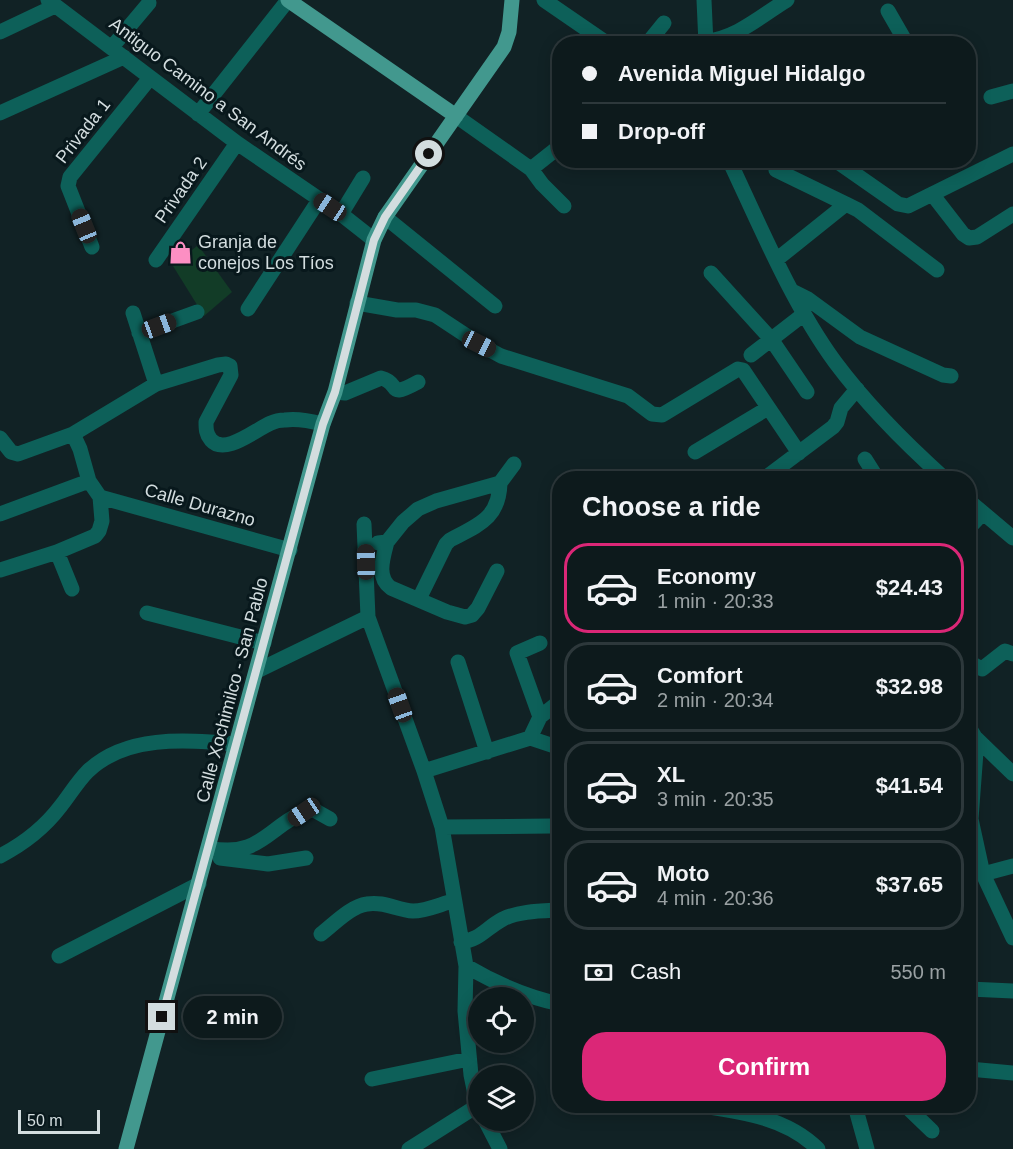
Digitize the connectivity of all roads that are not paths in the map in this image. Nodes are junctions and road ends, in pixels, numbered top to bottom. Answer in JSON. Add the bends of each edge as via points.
{"nodes":[{"id":1,"x":288,"y":0,"type":"edge"},
{"id":2,"x":512,"y":0,"type":"edge"},
{"id":3,"x":544,"y":0,"type":"edge"},
{"id":4,"x":787,"y":0,"type":"edge"},
{"id":5,"x":705,"y":1,"type":"edge"},
{"id":6,"x":51,"y":3,"type":"edge"},
{"id":7,"x":149,"y":3,"type":"dead end"},
{"id":8,"x":888,"y":11,"type":"dead end"},
{"id":9,"x":664,"y":23,"type":"dead end"},
{"id":10,"x":0,"y":32,"type":"edge"},
{"id":11,"x":596,"y":36,"type":"edge"},
{"id":12,"x":653,"y":36,"type":"edge"},
{"id":13,"x":706,"y":36,"type":"edge"},
{"id":14,"x":728,"y":36,"type":"edge"},
{"id":15,"x":902,"y":36,"type":"edge"},
{"id":16,"x":118,"y":52,"type":"junction"},
{"id":17,"x":150,"y":78,"type":"junction"},
{"id":18,"x":1013,"y":91,"type":"edge"},
{"id":19,"x":991,"y":98,"type":"dead end"},
{"id":20,"x":0,"y":113,"type":"edge"},
{"id":21,"x":198,"y":114,"type":"junction"},
{"id":22,"x":456,"y":116,"type":"junction"},
{"id":23,"x":237,"y":143,"type":"junction"},
{"id":24,"x":552,"y":153,"type":"edge"},
{"id":25,"x":1013,"y":154,"type":"edge"},
{"id":26,"x":733,"y":168,"type":"edge"},
{"id":27,"x":846,"y":168,"type":"edge"},
{"id":28,"x":531,"y":170,"type":"junction"},
{"id":29,"x":776,"y":170,"type":"dead end"},
{"id":30,"x":363,"y":178,"type":"dead end"},
{"id":31,"x":932,"y":194,"type":"junction"},
{"id":32,"x":319,"y":200,"type":"junction"},
{"id":33,"x":846,"y":204,"type":"junction"},
{"id":34,"x":564,"y":206,"type":"dead end"},
{"id":35,"x":341,"y":214,"type":"junction"},
{"id":36,"x":1013,"y":214,"type":"edge"},
{"id":37,"x":385,"y":217,"type":"junction"},
{"id":38,"x":374,"y":240,"type":"junction"},
{"id":39,"x":92,"y":247,"type":"dead end"},
{"id":40,"x":156,"y":260,"type":"dead end"},
{"id":41,"x":776,"y":260,"type":"junction"},
{"id":42,"x":937,"y":270,"type":"dead end"},
{"id":43,"x":711,"y":273,"type":"dead end"},
{"id":44,"x":794,"y":292,"type":"junction"},
{"id":45,"x":357,"y":303,"type":"junction"},
{"id":46,"x":495,"y":306,"type":"dead end"},
{"id":47,"x":248,"y":309,"type":"dead end"},
{"id":48,"x":197,"y":312,"type":"dead end"},
{"id":49,"x":133,"y":313,"type":"dead end"},
{"id":50,"x":804,"y":314,"type":"junction"},
{"id":51,"x":139,"y":333,"type":"junction"},
{"id":52,"x":771,"y":339,"type":"junction"},
{"id":53,"x":751,"y":355,"type":"dead end"},
{"id":54,"x":951,"y":376,"type":"dead end"},
{"id":55,"x":418,"y":382,"type":"dead end"},
{"id":56,"x":156,"y":384,"type":"junction"},
{"id":57,"x":857,"y":389,"type":"junction"},
{"id":58,"x":335,"y":392,"type":"junction"},
{"id":59,"x":807,"y":392,"type":"dead end"},
{"id":60,"x":768,"y":408,"type":"junction"},
{"id":61,"x":323,"y":424,"type":"junction"},
{"id":62,"x":73,"y":434,"type":"junction"},
{"id":63,"x":0,"y":438,"type":"edge"},
{"id":64,"x":695,"y":452,"type":"dead end"},
{"id":65,"x":798,"y":453,"type":"junction"},
{"id":66,"x":865,"y":459,"type":"dead end"},
{"id":67,"x":514,"y":464,"type":"dead end"},
{"id":68,"x":774,"y":471,"type":"edge"},
{"id":69,"x":873,"y":471,"type":"edge"},
{"id":70,"x":936,"y":471,"type":"edge"},
{"id":71,"x":89,"y":481,"type":"junction"},
{"id":72,"x":500,"y":483,"type":"junction"},
{"id":73,"x":100,"y":497,"type":"junction"},
{"id":74,"x":976,"y":507,"type":"edge"},
{"id":75,"x":983,"y":513,"type":"junction"},
{"id":76,"x":0,"y":514,"type":"edge"},
{"id":77,"x":976,"y":520,"type":"edge"},
{"id":78,"x":364,"y":524,"type":"dead end"},
{"id":79,"x":1011,"y":536,"type":"edge"},
{"id":80,"x":387,"y":542,"type":"junction"},
{"id":81,"x":366,"y":543,"type":"junction"},
{"id":82,"x":290,"y":550,"type":"junction"},
{"id":83,"x":57,"y":552,"type":"junction"},
{"id":84,"x":0,"y":570,"type":"edge"},
{"id":85,"x":497,"y":571,"type":"dead end"},
{"id":86,"x":72,"y":589,"type":"dead end"},
{"id":87,"x":419,"y":599,"type":"junction"},
{"id":88,"x":147,"y":613,"type":"dead end"},
{"id":89,"x":368,"y":617,"type":"junction"},
{"id":90,"x":264,"y":643,"type":"junction"},
{"id":91,"x":540,"y":643,"type":"dead end"},
{"id":92,"x":1013,"y":654,"type":"edge"},
{"id":93,"x":458,"y":662,"type":"dead end"},
{"id":94,"x":976,"y":666,"type":"edge"},
{"id":95,"x":257,"y":671,"type":"junction"},
{"id":96,"x":552,"y":707,"type":"edge"},
{"id":97,"x":540,"y":717,"type":"junction"},
{"id":98,"x":976,"y":736,"type":"edge"},
{"id":99,"x":530,"y":738,"type":"junction"},
{"id":100,"x":236,"y":744,"type":"junction"},
{"id":101,"x":552,"y":745,"type":"edge"},
{"id":102,"x":487,"y":753,"type":"junction"},
{"id":103,"x":424,"y":771,"type":"junction"},
{"id":104,"x":1013,"y":774,"type":"edge"},
{"id":105,"x":330,"y":819,"type":"dead end"},
{"id":106,"x":551,"y":826,"type":"dead end"},
{"id":107,"x":442,"y":827,"type":"junction"},
{"id":108,"x":976,"y":842,"type":"edge"},
{"id":109,"x":208,"y":852,"type":"junction"},
{"id":110,"x":0,"y":856,"type":"edge"},
{"id":111,"x":306,"y":858,"type":"dead end"},
{"id":112,"x":1013,"y":866,"type":"edge"},
{"id":113,"x":983,"y":874,"type":"junction"},
{"id":114,"x":199,"y":884,"type":"junction"},
{"id":115,"x":453,"y":901,"type":"junction"},
{"id":116,"x":552,"y":910,"type":"edge"},
{"id":117,"x":321,"y":934,"type":"dead end"},
{"id":118,"x":1013,"y":938,"type":"edge"},
{"id":119,"x":461,"y":942,"type":"junction"},
{"id":120,"x":59,"y":957,"type":"dead end"},
{"id":121,"x":466,"y":966,"type":"junction"},
{"id":122,"x":976,"y":989,"type":"edge"},
{"id":123,"x":1013,"y":991,"type":"edge"},
{"id":124,"x":552,"y":1002,"type":"edge"},
{"id":125,"x":469,"y":1059,"type":"junction"},
{"id":126,"x":470,"y":1065,"type":"edge"},
{"id":127,"x":976,"y":1070,"type":"edge"},
{"id":128,"x":1013,"y":1073,"type":"edge"},
{"id":129,"x":372,"y":1079,"type":"dead end"},
{"id":130,"x":740,"y":1113,"type":"edge"},
{"id":131,"x":861,"y":1113,"type":"edge"},
{"id":132,"x":913,"y":1113,"type":"edge"},
{"id":133,"x":468,"y":1114,"type":"edge"},
{"id":134,"x":491,"y":1131,"type":"edge"},
{"id":135,"x":932,"y":1131,"type":"dead end"},
{"id":136,"x":126,"y":1149,"type":"edge"},
{"id":137,"x":409,"y":1149,"type":"edge"},
{"id":138,"x":500,"y":1149,"type":"edge"},
{"id":139,"x":818,"y":1149,"type":"edge"},
{"id":140,"x":867,"y":1149,"type":"edge"}],
"edges":[{"from":1,"to":21,"type":"street"},
{"from":1,"to":22,"type":"main road"},
{"from":2,"to":22,"type":"main road","name":"Calle Xochimilco - San Pablo","via":[[504,47]]},
{"from":3,"to":11,"type":"street"},
{"from":4,"to":14,"type":"street"},
{"from":5,"to":13,"type":"street"},
{"from":6,"to":10,"type":"street"},
{"from":6,"to":16,"type":"street","name":"Antiguo Camino a San Andrés"},
{"from":7,"to":16,"type":"street"},
{"from":8,"to":15,"type":"street"},
{"from":9,"to":12,"type":"street"},
{"from":16,"to":17,"type":"street","name":"Antiguo Camino a San Andrés"},
{"from":16,"to":20,"type":"street"},
{"from":17,"to":21,"type":"street","name":"Antiguo Camino a San Andrés"},
{"from":17,"to":39,"type":"street","name":"Privada 1","via":[[70,177],[68,186]]},
{"from":18,"to":19,"type":"street"},
{"from":21,"to":23,"type":"street","name":"Antiguo Camino a San Andrés"},
{"from":22,"to":28,"type":"street"},
{"from":22,"to":37,"type":"main road","name":"Calle Xochimilco - San Pablo"},
{"from":23,"to":32,"type":"street","name":"Antiguo Camino a San Andrés"},
{"from":23,"to":40,"type":"street","name":"Privada 2"},
{"from":24,"to":28,"type":"street"},
{"from":25,"to":31,"type":"street"},
{"from":26,"to":41,"type":"street"},
{"from":27,"to":31,"type":"street","via":[[898,204],[908,206]]},
{"from":28,"to":34,"type":"street"},
{"from":29,"to":33,"type":"street"},
{"from":30,"to":35,"type":"street"},
{"from":31,"to":36,"type":"street","via":[[969,238]]},
{"from":32,"to":35,"type":"street","name":"Antiguo Camino a San Andrés"},
{"from":32,"to":47,"type":"street"},
{"from":33,"to":41,"type":"street"},
{"from":33,"to":42,"type":"street"},
{"from":35,"to":38,"type":"street","name":"Antiguo Camino a San Andrés"},
{"from":37,"to":38,"type":"main road","name":"Calle Xochimilco - San Pablo"},
{"from":37,"to":46,"type":"street"},
{"from":38,"to":45,"type":"main road","name":"Calle Xochimilco - San Pablo"},
{"from":41,"to":44,"type":"street"},
{"from":43,"to":52,"type":"street"},
{"from":44,"to":50,"type":"street"},
{"from":44,"to":54,"type":"street","via":[[860,337]]},
{"from":45,"to":58,"type":"main road","name":"Calle Xochimilco - San Pablo"},
{"from":45,"to":60,"type":"street","via":[[435,315],[501,356],[628,396],[652,414],[662,415],[738,369],[747,375]]},
{"from":48,"to":51,"type":"street"},
{"from":49,"to":51,"type":"street"},
{"from":50,"to":52,"type":"street"},
{"from":50,"to":57,"type":"street"},
{"from":51,"to":56,"type":"street"},
{"from":52,"to":53,"type":"street"},
{"from":52,"to":59,"type":"street"},
{"from":55,"to":58,"type":"street","via":[[398,391],[381,378],[345,393]]},
{"from":56,"to":61,"type":"street","via":[[218,365],[230,366],[231,375],[206,422],[209,438],[223,446],[288,419]]},
{"from":56,"to":62,"type":"street"},
{"from":57,"to":65,"type":"street","via":[[841,408],[833,427]]},
{"from":57,"to":70,"type":"street"},
{"from":58,"to":61,"type":"main road","name":"Calle Xochimilco - San Pablo"},
{"from":60,"to":64,"type":"street"},
{"from":60,"to":65,"type":"street"},
{"from":61,"to":82,"type":"main road","name":"Calle Xochimilco - San Pablo"},
{"from":62,"to":63,"type":"street","via":[[18,454],[11,452]]},
{"from":62,"to":71,"type":"street"},
{"from":65,"to":68,"type":"street"},
{"from":66,"to":69,"type":"street"},
{"from":67,"to":72,"type":"street"},
{"from":71,"to":73,"type":"street"},
{"from":71,"to":76,"type":"street"},
{"from":72,"to":80,"type":"street","via":[[418,509]]},
{"from":72,"to":87,"type":"street","via":[[500,494],[489,518],[446,544]]},
{"from":73,"to":82,"type":"street","name":"Calle Durazno"},
{"from":73,"to":83,"type":"street","via":[[99,531]]},
{"from":74,"to":75,"type":"street"},
{"from":75,"to":77,"type":"street"},
{"from":75,"to":79,"type":"street"},
{"from":78,"to":81,"type":"street"},
{"from":80,"to":81,"type":"street"},
{"from":80,"to":87,"type":"street","via":[[382,562],[385,584]]},
{"from":81,"to":89,"type":"street"},
{"from":82,"to":90,"type":"main road","name":"Calle Xochimilco - San Pablo"},
{"from":83,"to":84,"type":"street"},
{"from":83,"to":86,"type":"street"},
{"from":85,"to":87,"type":"street","via":[[472,615],[447,612]]},
{"from":88,"to":90,"type":"street"},
{"from":89,"to":95,"type":"street"},
{"from":89,"to":103,"type":"street"},
{"from":90,"to":95,"type":"main road","name":"Calle Xochimilco - San Pablo"},
{"from":91,"to":97,"type":"street","via":[[517,653]]},
{"from":92,"to":94,"type":"street","via":[[1005,651],[982,669]]},
{"from":93,"to":102,"type":"street"},
{"from":95,"to":100,"type":"main road","name":"Calle Xochimilco - San Pablo"},
{"from":96,"to":97,"type":"street"},
{"from":97,"to":99,"type":"street"},
{"from":98,"to":104,"type":"street"},
{"from":99,"to":101,"type":"street"},
{"from":99,"to":102,"type":"street"},
{"from":100,"to":109,"type":"main road","name":"Calle Xochimilco - San Pablo"},
{"from":100,"to":110,"type":"street","via":[[165,742],[119,750],[88,772],[37,831]]},
{"from":102,"to":103,"type":"street"},
{"from":103,"to":107,"type":"street"},
{"from":105,"to":109,"type":"street","via":[[309,810],[246,849]]},
{"from":106,"to":107,"type":"street"},
{"from":107,"to":115,"type":"street"},
{"from":108,"to":113,"type":"street"},
{"from":109,"to":111,"type":"street","via":[[268,864]]},
{"from":109,"to":114,"type":"main road","name":"Calle Xochimilco - San Pablo"},
{"from":112,"to":113,"type":"street"},
{"from":113,"to":118,"type":"street"},
{"from":114,"to":120,"type":"street"},
{"from":114,"to":136,"type":"main road","name":"Calle Xochimilco - San Pablo"},
{"from":115,"to":117,"type":"street","via":[[411,911],[366,904]]},
{"from":115,"to":119,"type":"street"},
{"from":116,"to":119,"type":"street","via":[[505,918],[473,940]]},
{"from":119,"to":121,"type":"street"},
{"from":121,"to":124,"type":"street","via":[[490,981]]},
{"from":121,"to":125,"type":"street"},
{"from":122,"to":123,"type":"street"},
{"from":125,"to":126,"type":"street"},
{"from":125,"to":129,"type":"street"},
{"from":127,"to":128,"type":"street"},
{"from":130,"to":139,"type":"street","via":[[768,1118],[790,1128]]},
{"from":131,"to":140,"type":"street"},
{"from":132,"to":135,"type":"street"},
{"from":133,"to":137,"type":"street"},
{"from":134,"to":138,"type":"street"}]}
